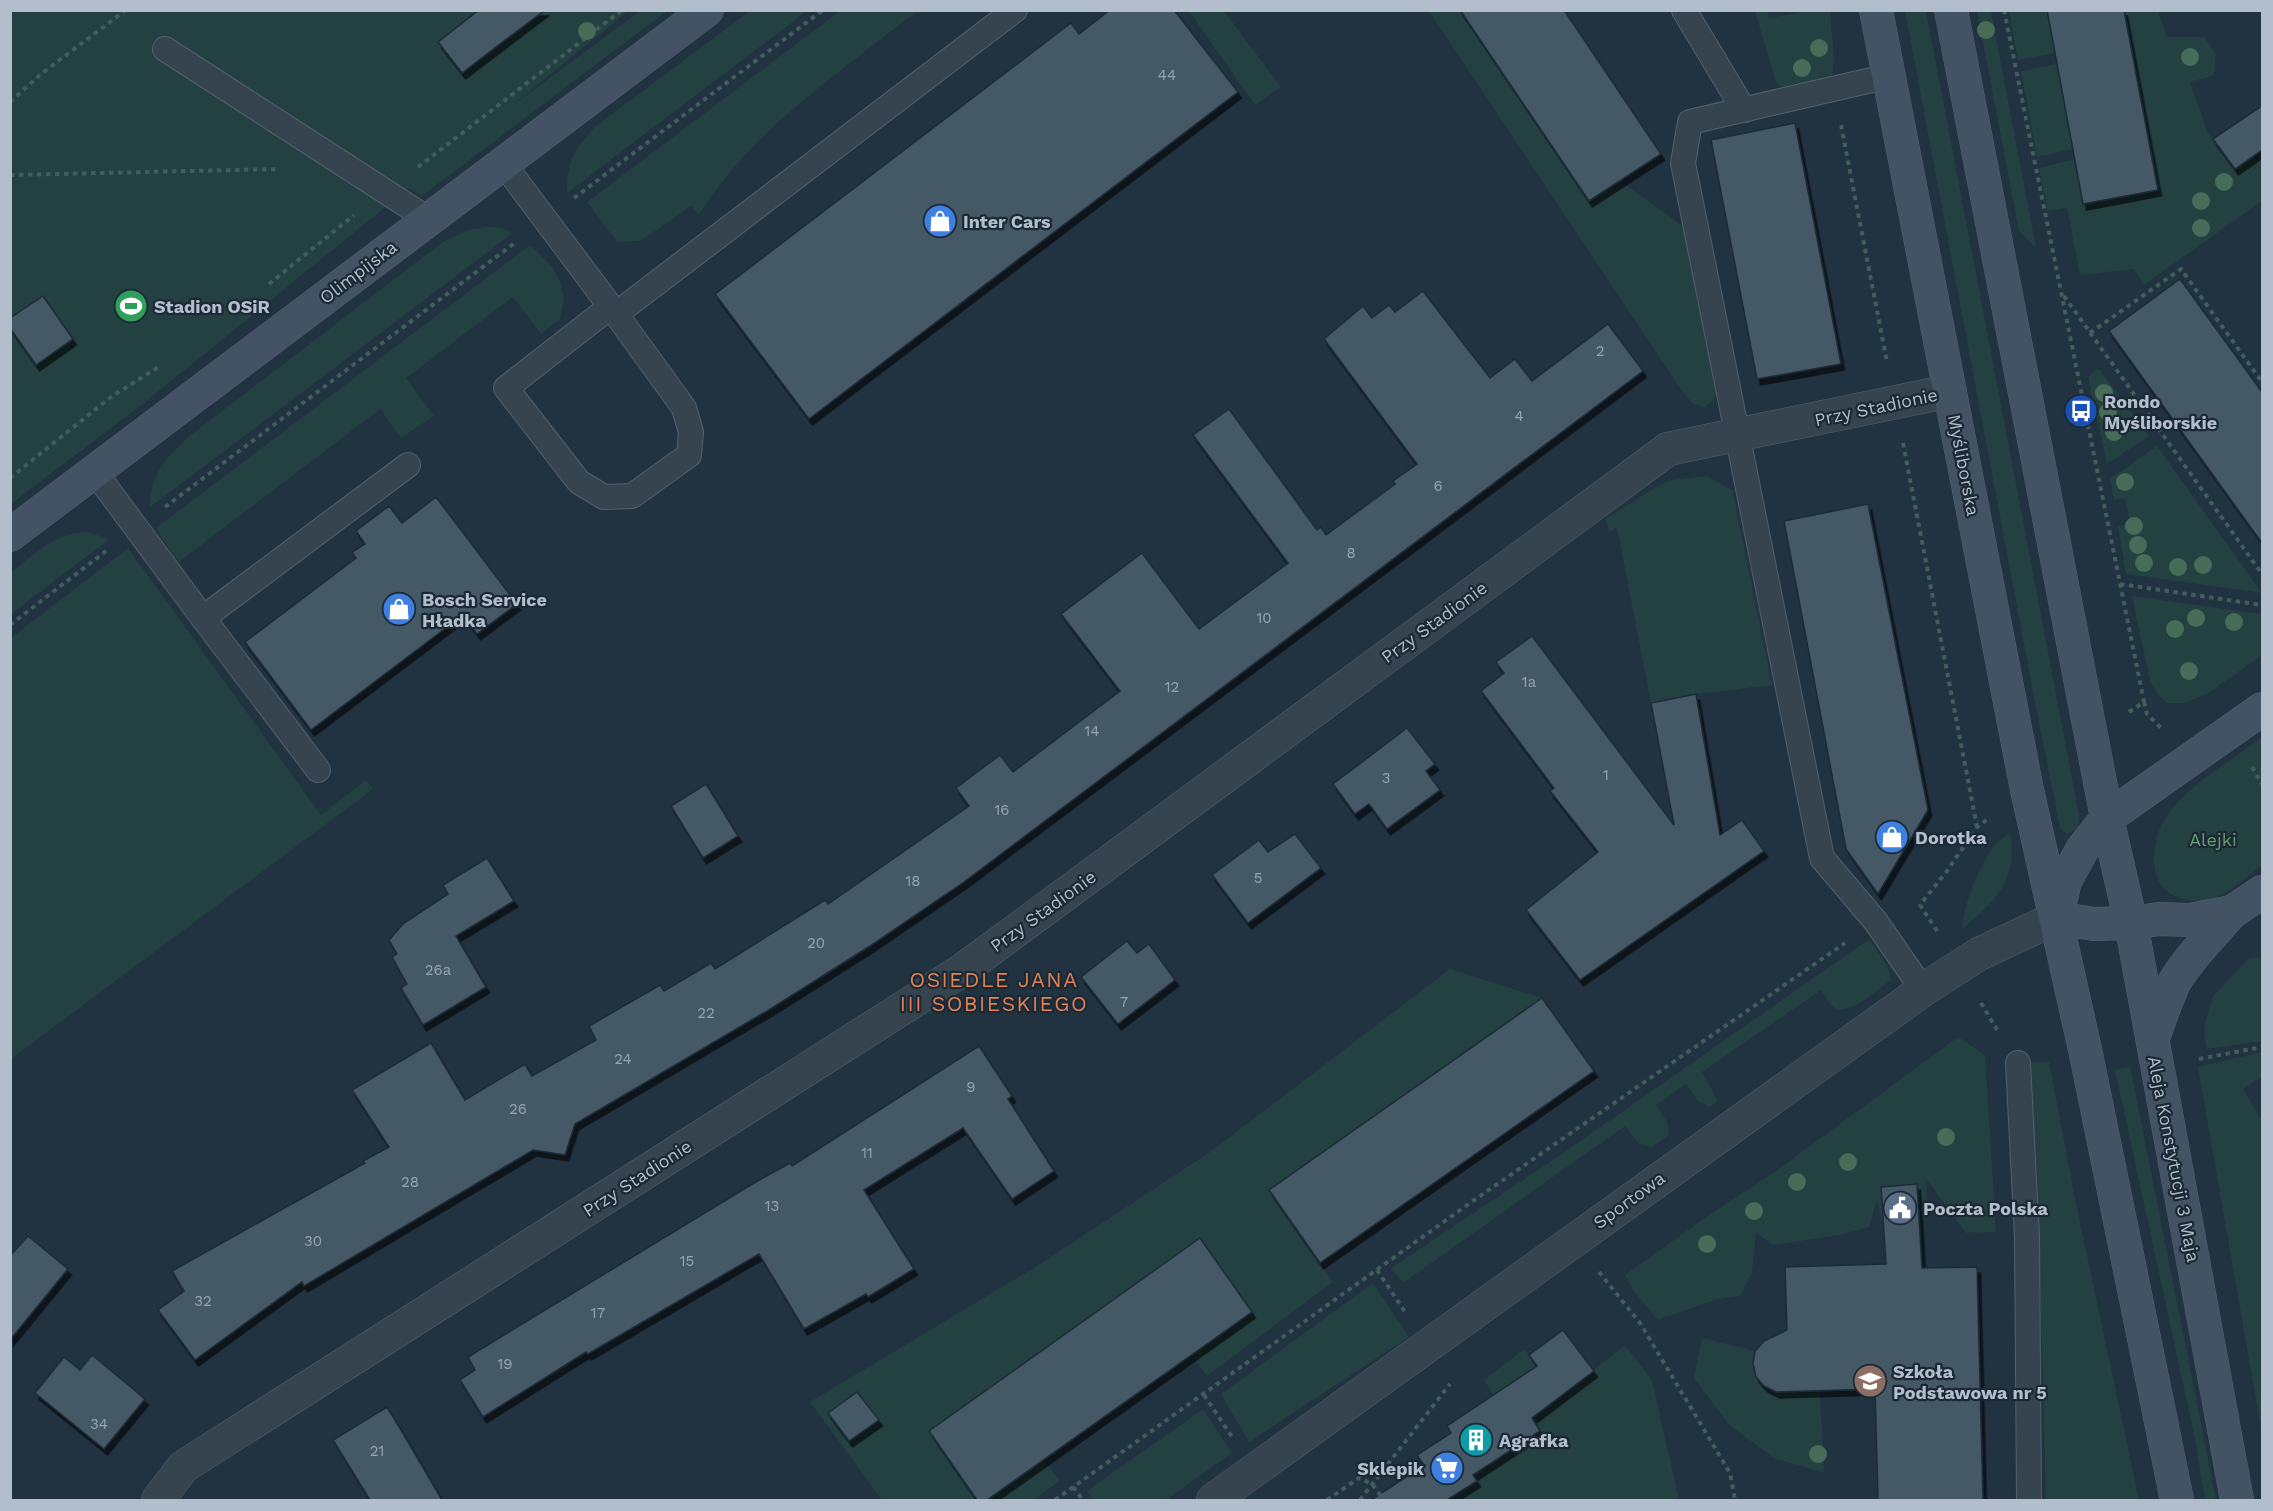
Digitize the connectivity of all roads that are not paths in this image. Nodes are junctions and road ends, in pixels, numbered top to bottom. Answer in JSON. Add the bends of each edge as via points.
{"nodes":[{"id":1,"x":707,"y":10,"type":"edge"},
{"id":2,"x":1014,"y":10,"type":"edge"},
{"id":3,"x":1684,"y":10,"type":"edge"},
{"id":4,"x":1876,"y":10,"type":"edge"},
{"id":5,"x":1951,"y":10,"type":"edge"},
{"id":6,"x":165,"y":49,"type":"dead end"},
{"id":7,"x":1889,"y":76,"type":"junction"},
{"id":8,"x":1744,"y":110,"type":"junction"},
{"id":9,"x":503,"y":163,"type":"junction"},
{"id":10,"x":428,"y":219,"type":"junction"},
{"id":11,"x":613,"y":311,"type":"junction"},
{"id":12,"x":1950,"y":391,"type":"junction"},
{"id":13,"x":1738,"y":436,"type":"junction"},
{"id":14,"x":408,"y":465,"type":"dead end"},
{"id":15,"x":94,"y":471,"type":"junction"},
{"id":16,"x":10,"y":535,"type":"edge"},
{"id":17,"x":203,"y":618,"type":"junction"},
{"id":18,"x":2262,"y":709,"type":"edge"},
{"id":19,"x":318,"y":770,"type":"dead end"},
{"id":20,"x":2107,"y":818,"type":"junction"},
{"id":21,"x":2262,"y":892,"type":"edge"},
{"id":22,"x":2232,"y":912,"type":"junction"},
{"id":23,"x":2056,"y":918,"type":"junction"},
{"id":24,"x":2131,"y":923,"type":"junction"},
{"id":25,"x":1923,"y":990,"type":"junction"},
{"id":26,"x":2152,"y":1041,"type":"junction"},
{"id":27,"x":2018,"y":1063,"type":"dead end"},
{"id":28,"x":158,"y":1500,"type":"edge"},
{"id":29,"x":1214,"y":1500,"type":"edge"},
{"id":30,"x":2029,"y":1500,"type":"edge"},
{"id":31,"x":2177,"y":1500,"type":"edge"},
{"id":32,"x":2237,"y":1500,"type":"edge"}],
"edges":[{"from":1,"to":9,"type":"main road","name":"Olimpijska"},
{"from":2,"to":11,"type":"lane"},
{"from":3,"to":8,"type":"lane"},
{"from":4,"to":7,"type":"main road","name":"Myśliborska"},
{"from":5,"to":20,"type":"main road"},
{"from":6,"to":10,"type":"lane"},
{"from":7,"to":8,"type":"lane"},
{"from":7,"to":12,"type":"main road","name":"Myśliborska"},
{"from":8,"to":13,"type":"lane","via":[[1690,122],[1683,163]]},
{"from":9,"to":10,"type":"main road","name":"Olimpijska"},
{"from":9,"to":11,"type":"lane"},
{"from":10,"to":15,"type":"main road","name":"Olimpijska"},
{"from":11,"to":11,"type":"lane","via":[[684,408],[691,432],[689,454],[632,496],[604,497],[579,482],[506,388]]},
{"from":12,"to":13,"type":"street","name":"Przy Stadionie"},
{"from":12,"to":23,"type":"main road","name":"Myśliborska","via":[[2027,790]]},
{"from":13,"to":25,"type":"lane","via":[[1822,858],[1875,922]]},
{"from":13,"to":28,"type":"street","name":"Przy Stadionie","via":[[1668,449],[964,969],[183,1467]]},
{"from":14,"to":17,"type":"lane"},
{"from":15,"to":16,"type":"main road","name":"Olimpijska"},
{"from":15,"to":17,"type":"lane"},
{"from":17,"to":19,"type":"lane"},
{"from":18,"to":20,"type":"main road"},
{"from":20,"to":23,"type":"main road","via":[[2083,848],[2066,881]]},
{"from":20,"to":24,"type":"main road","name":"Aleja Konstytucji 3 Maja"},
{"from":21,"to":22,"type":"main road"},
{"from":22,"to":24,"type":"main road","via":[[2190,920],[2159,918]]},
{"from":22,"to":26,"type":"main road","via":[[2177,979]]},
{"from":23,"to":24,"type":"main road","via":[[2094,924]]},
{"from":23,"to":25,"type":"street","name":"Sportowa","via":[[1979,954]]},
{"from":23,"to":31,"type":"main road"},
{"from":24,"to":26,"type":"main road","name":"Aleja Konstytucji 3 Maja"},
{"from":25,"to":29,"type":"street","name":"Sportowa"},
{"from":26,"to":32,"type":"main road","name":"Aleja Konstytucji 3 Maja"},
{"from":27,"to":30,"type":"lane","via":[[2027,1237]]}]}
